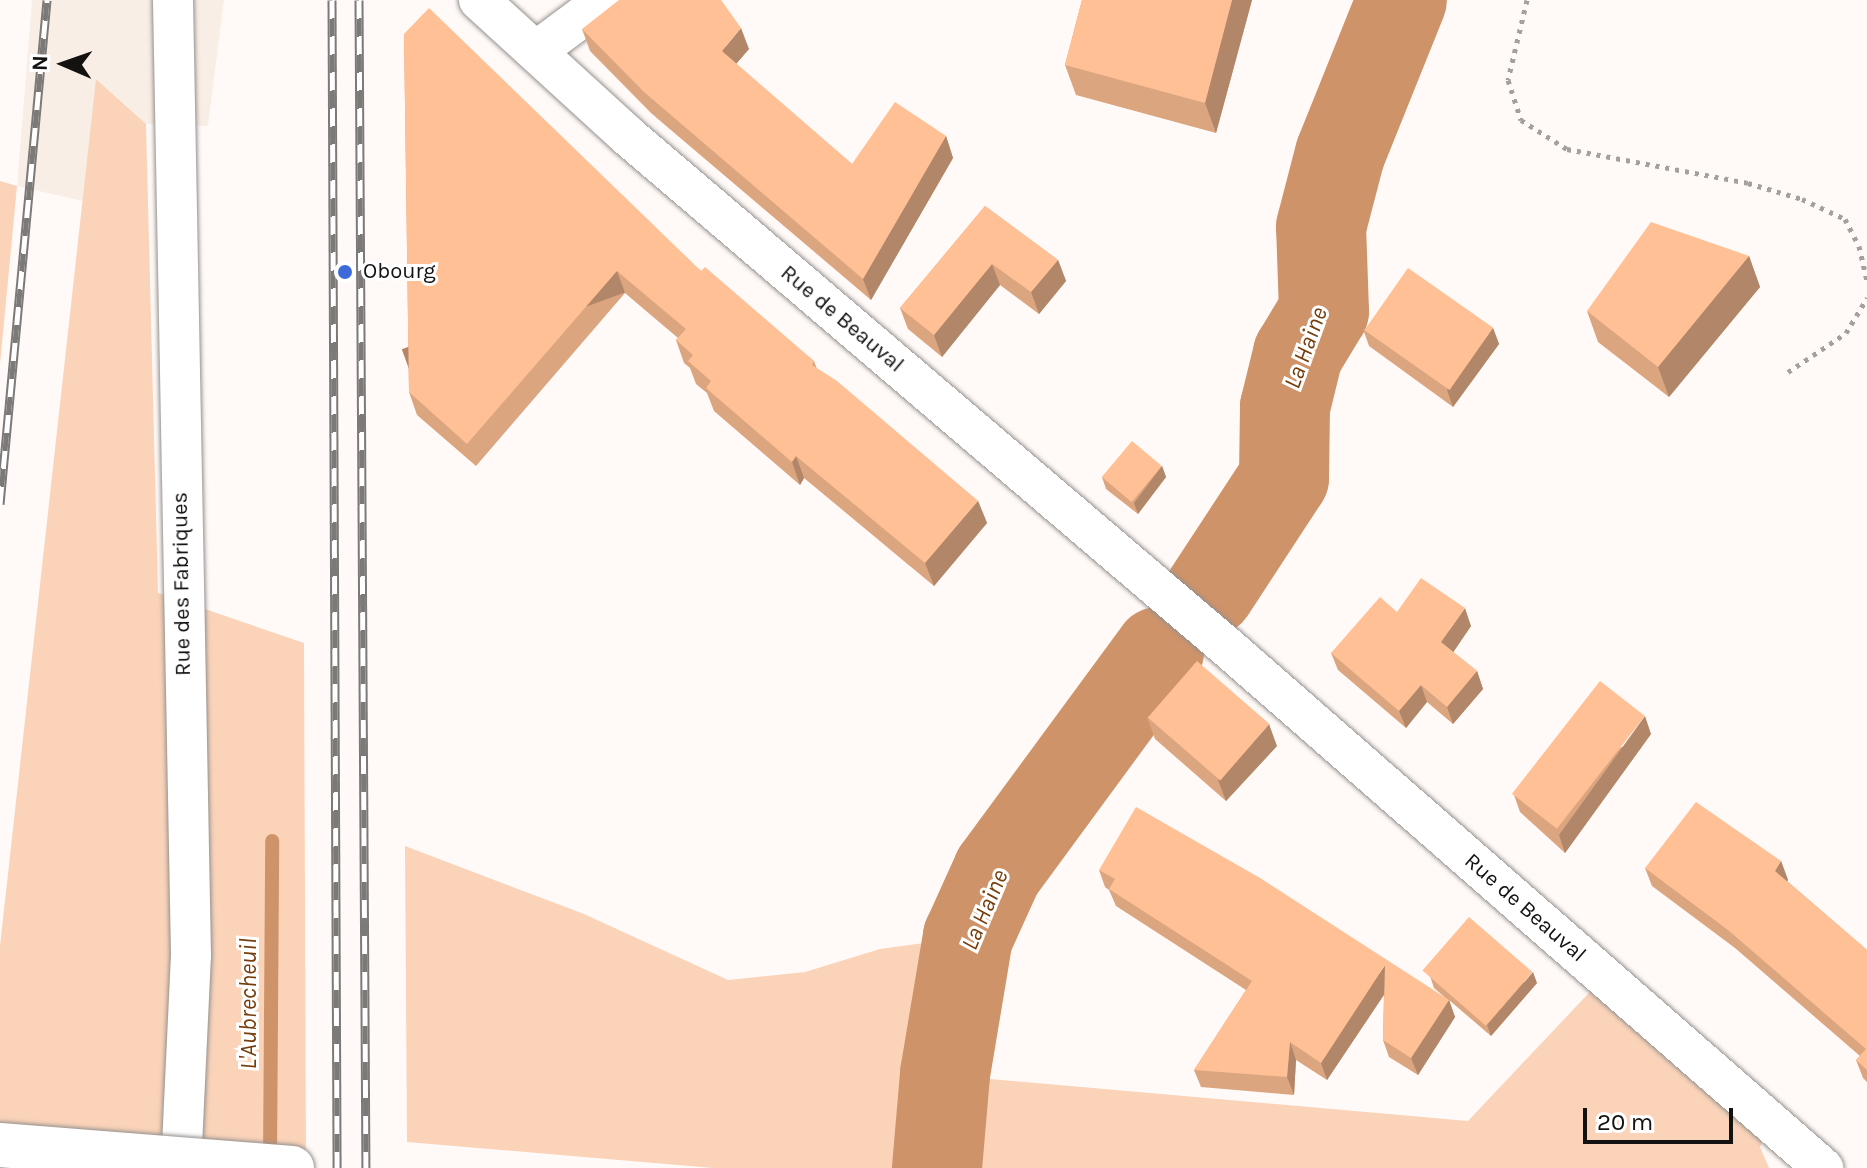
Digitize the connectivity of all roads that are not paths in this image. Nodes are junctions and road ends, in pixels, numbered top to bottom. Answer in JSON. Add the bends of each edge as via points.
{"nodes":[{"id":1,"x":173,"y":0,"type":"edge"},
{"id":2,"x":479,"y":0,"type":"edge"},
{"id":3,"x":605,"y":0,"type":"edge"},
{"id":4,"x":539,"y":49,"type":"junction"},
{"id":5,"x":0,"y":1145,"type":"edge"},
{"id":6,"x":181,"y":1168,"type":"edge"},
{"id":7,"x":292,"y":1168,"type":"edge"},
{"id":8,"x":1823,"y":1168,"type":"edge"}],
"edges":[{"from":1,"to":6,"type":"street","name":"Rue des Fabriques","via":[[191,955]]},
{"from":2,"to":4,"type":"street","name":"Rue de Beauval"},
{"from":3,"to":4,"type":"street"},
{"from":4,"to":8,"type":"street","name":"Rue de Beauval","via":[[640,147],[1227,647]]},
{"from":5,"to":7,"type":"main road","bridge":true}]}
